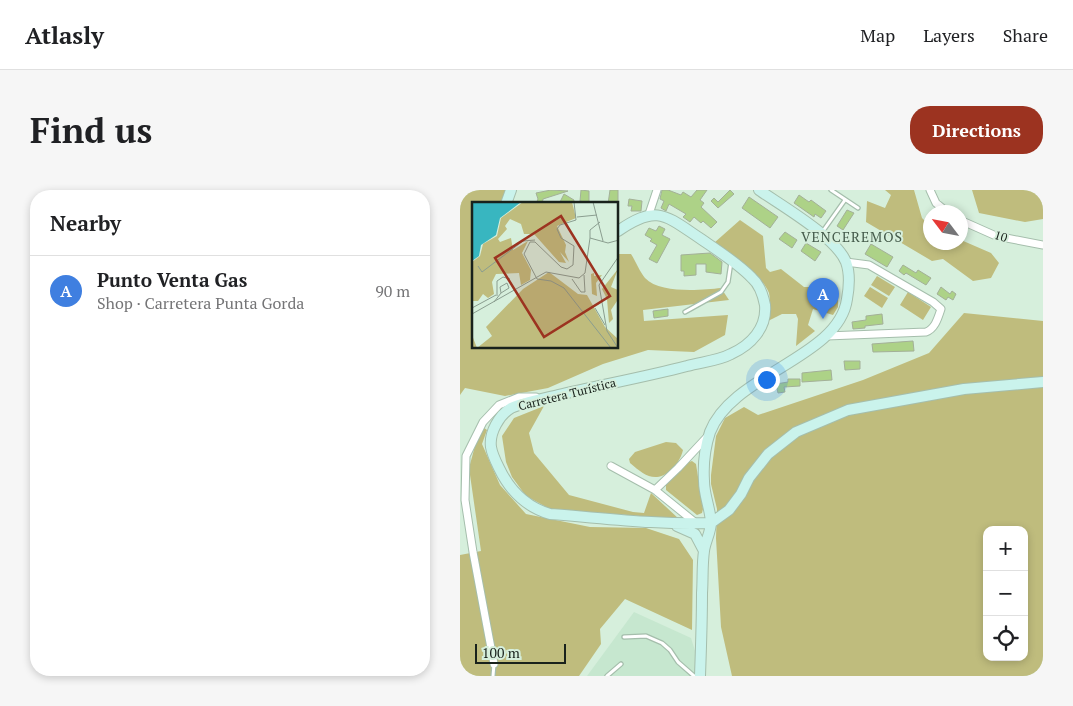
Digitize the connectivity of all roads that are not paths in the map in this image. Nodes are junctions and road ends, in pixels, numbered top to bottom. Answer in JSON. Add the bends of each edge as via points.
{"nodes":[{"id":1,"x":511,"y":190,"type":"edge"},
{"id":2,"x":657,"y":190,"type":"edge"},
{"id":3,"x":759,"y":190,"type":"edge"},
{"id":4,"x":831,"y":190,"type":"edge"},
{"id":5,"x":930,"y":190,"type":"edge"},
{"id":6,"x":845,"y":200,"type":"junction"},
{"id":7,"x":507,"y":202,"type":"edge"},
{"id":8,"x":938,"y":205,"type":"edge"},
{"id":9,"x":858,"y":208,"type":"dead end"},
{"id":10,"x":649,"y":214,"type":"junction"},
{"id":11,"x":968,"y":224,"type":"edge"},
{"id":12,"x":619,"y":230,"type":"edge"},
{"id":13,"x":821,"y":234,"type":"junction"},
{"id":14,"x":1043,"y":245,"type":"edge"},
{"id":15,"x":731,"y":262,"type":"junction"},
{"id":16,"x":846,"y":262,"type":"junction"},
{"id":17,"x":685,"y":312,"type":"dead end"},
{"id":18,"x":827,"y":336,"type":"junction"},
{"id":19,"x":1043,"y":382,"type":"edge"},
{"id":20,"x":551,"y":397,"type":"junction"},
{"id":21,"x":710,"y":434,"type":"junction"},
{"id":22,"x":463,"y":456,"type":"edge"},
{"id":23,"x":611,"y":466,"type":"dead end"},
{"id":24,"x":655,"y":490,"type":"junction"},
{"id":25,"x":711,"y":523,"type":"junction"},
{"id":26,"x":697,"y":524,"type":"junction"},
{"id":27,"x":674,"y":525,"type":"junction"},
{"id":28,"x":704,"y":552,"type":"junction"},
{"id":29,"x":624,"y":637,"type":"dead end"},
{"id":30,"x":494,"y":664,"type":"joint"},
{"id":31,"x":621,"y":664,"type":"dead end"},
{"id":32,"x":493,"y":676,"type":"edge"},
{"id":33,"x":607,"y":676,"type":"edge"},
{"id":34,"x":694,"y":676,"type":"edge"},
{"id":35,"x":700,"y":676,"type":"edge"}],
"edges":[{"from":1,"to":7,"type":"main road"},
{"from":2,"to":10,"type":"street"},
{"from":3,"to":13,"type":"main road"},
{"from":4,"to":6,"type":"lane"},
{"from":5,"to":8,"type":"street"},
{"from":6,"to":9,"type":"lane"},
{"from":6,"to":13,"type":"lane"},
{"from":10,"to":12,"type":"main road"},
{"from":10,"to":15,"type":"main road","name":"Carretera Turística","via":[[671,219]]},
{"from":11,"to":14,"type":"street","name":"10","via":[[996,236]]},
{"from":13,"to":16,"type":"main road"},
{"from":15,"to":17,"type":"lane","via":[[728,282],[721,292]]},
{"from":15,"to":20,"type":"main road","name":"Carretera Turística","via":[[753,278],[760,288],[764,320],[753,340],[720,358]]},
{"from":16,"to":18,"type":"main road","via":[[849,281],[846,308]]},
{"from":16,"to":18,"type":"street","via":[[869,265],[933,302],[941,310],[930,331],[926,332]]},
{"from":18,"to":21,"type":"main road","via":[[743,393],[716,420]]},
{"from":19,"to":25,"type":"main road","via":[[964,389],[848,410],[796,432],[768,454],[729,510]]},
{"from":20,"to":22,"type":"street","via":[[520,397],[499,405],[483,422]]},
{"from":20,"to":27,"type":"main road","name":"Carretera Turística","via":[[511,408],[494,428],[491,447],[501,473],[516,494],[525,503],[550,514]]},
{"from":21,"to":24,"type":"street"},
{"from":21,"to":25,"type":"main road","via":[[704,481]]},
{"from":22,"to":30,"type":"street","via":[[465,500]]},
{"from":23,"to":24,"type":"street"},
{"from":24,"to":26,"type":"street"},
{"from":25,"to":26,"type":"main road","name":"Carretera Turística"},
{"from":25,"to":28,"type":"main road"},
{"from":26,"to":27,"type":"main road","name":"Carretera Turística"},
{"from":27,"to":28,"type":"main road","via":[[695,534]]},
{"from":28,"to":35,"type":"main road"},
{"from":29,"to":34,"type":"lane","via":[[646,636],[656,640]]},
{"from":30,"to":32,"type":"lane"},
{"from":31,"to":33,"type":"lane"}]}
